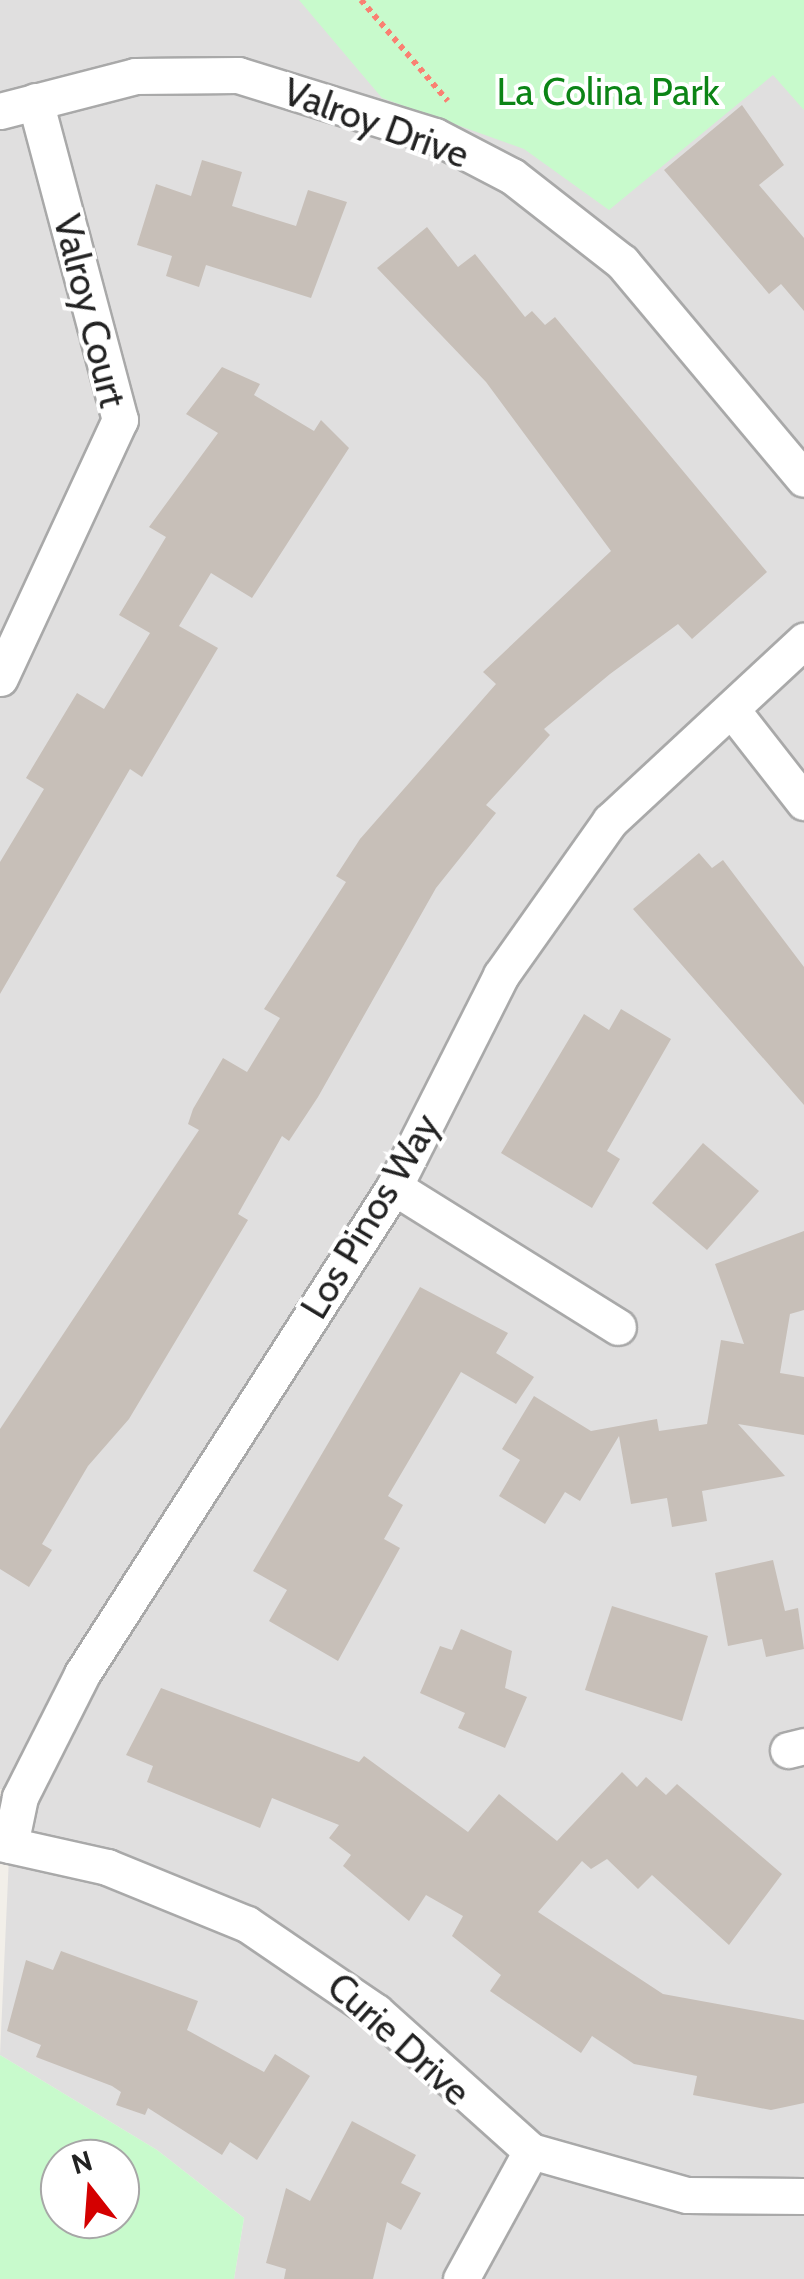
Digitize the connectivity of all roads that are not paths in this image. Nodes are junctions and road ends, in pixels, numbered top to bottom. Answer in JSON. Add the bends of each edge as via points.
{"nodes":[{"id":1,"x":35,"y":101,"type":"junction"},
{"id":2,"x":0,"y":112,"type":"edge"},
{"id":3,"x":804,"y":479,"type":"edge"},
{"id":4,"x":804,"y":641,"type":"edge"},
{"id":5,"x":0,"y":678,"type":"edge"},
{"id":6,"x":732,"y":710,"type":"junction"},
{"id":7,"x":804,"y":802,"type":"edge"},
{"id":8,"x":394,"y":1188,"type":"junction"},
{"id":9,"x":618,"y":1326,"type":"dead end"},
{"id":10,"x":5,"y":1844,"type":"edge"},
{"id":11,"x":531,"y":2151,"type":"junction"},
{"id":12,"x":804,"y":2196,"type":"edge"},
{"id":13,"x":460,"y":2279,"type":"edge"}],
"edges":[{"from":1,"to":2,"type":"street","name":"Valroy Drive"},
{"from":1,"to":3,"type":"street","name":"Valroy Drive","via":[[136,76],[238,75],[435,136],[512,176],[622,262]]},
{"from":1,"to":5,"type":"street","name":"Valroy Court","via":[[120,420]]},
{"from":4,"to":6,"type":"street","name":"Los Pinos Way"},
{"from":6,"to":7,"type":"street"},
{"from":6,"to":8,"type":"street","name":"Los Pinos Way","via":[[610,821],[501,974]]},
{"from":8,"to":9,"type":"street"},
{"from":8,"to":10,"type":"street","name":"Los Pinos Way","via":[[82,1674],[20,1797]]},
{"from":10,"to":11,"type":"street","name":"Curie Drive","via":[[107,1866],[247,1924],[363,2002]]},
{"from":11,"to":12,"type":"street","name":"Curie Drive","via":[[687,2195]]},
{"from":11,"to":13,"type":"street"}]}
